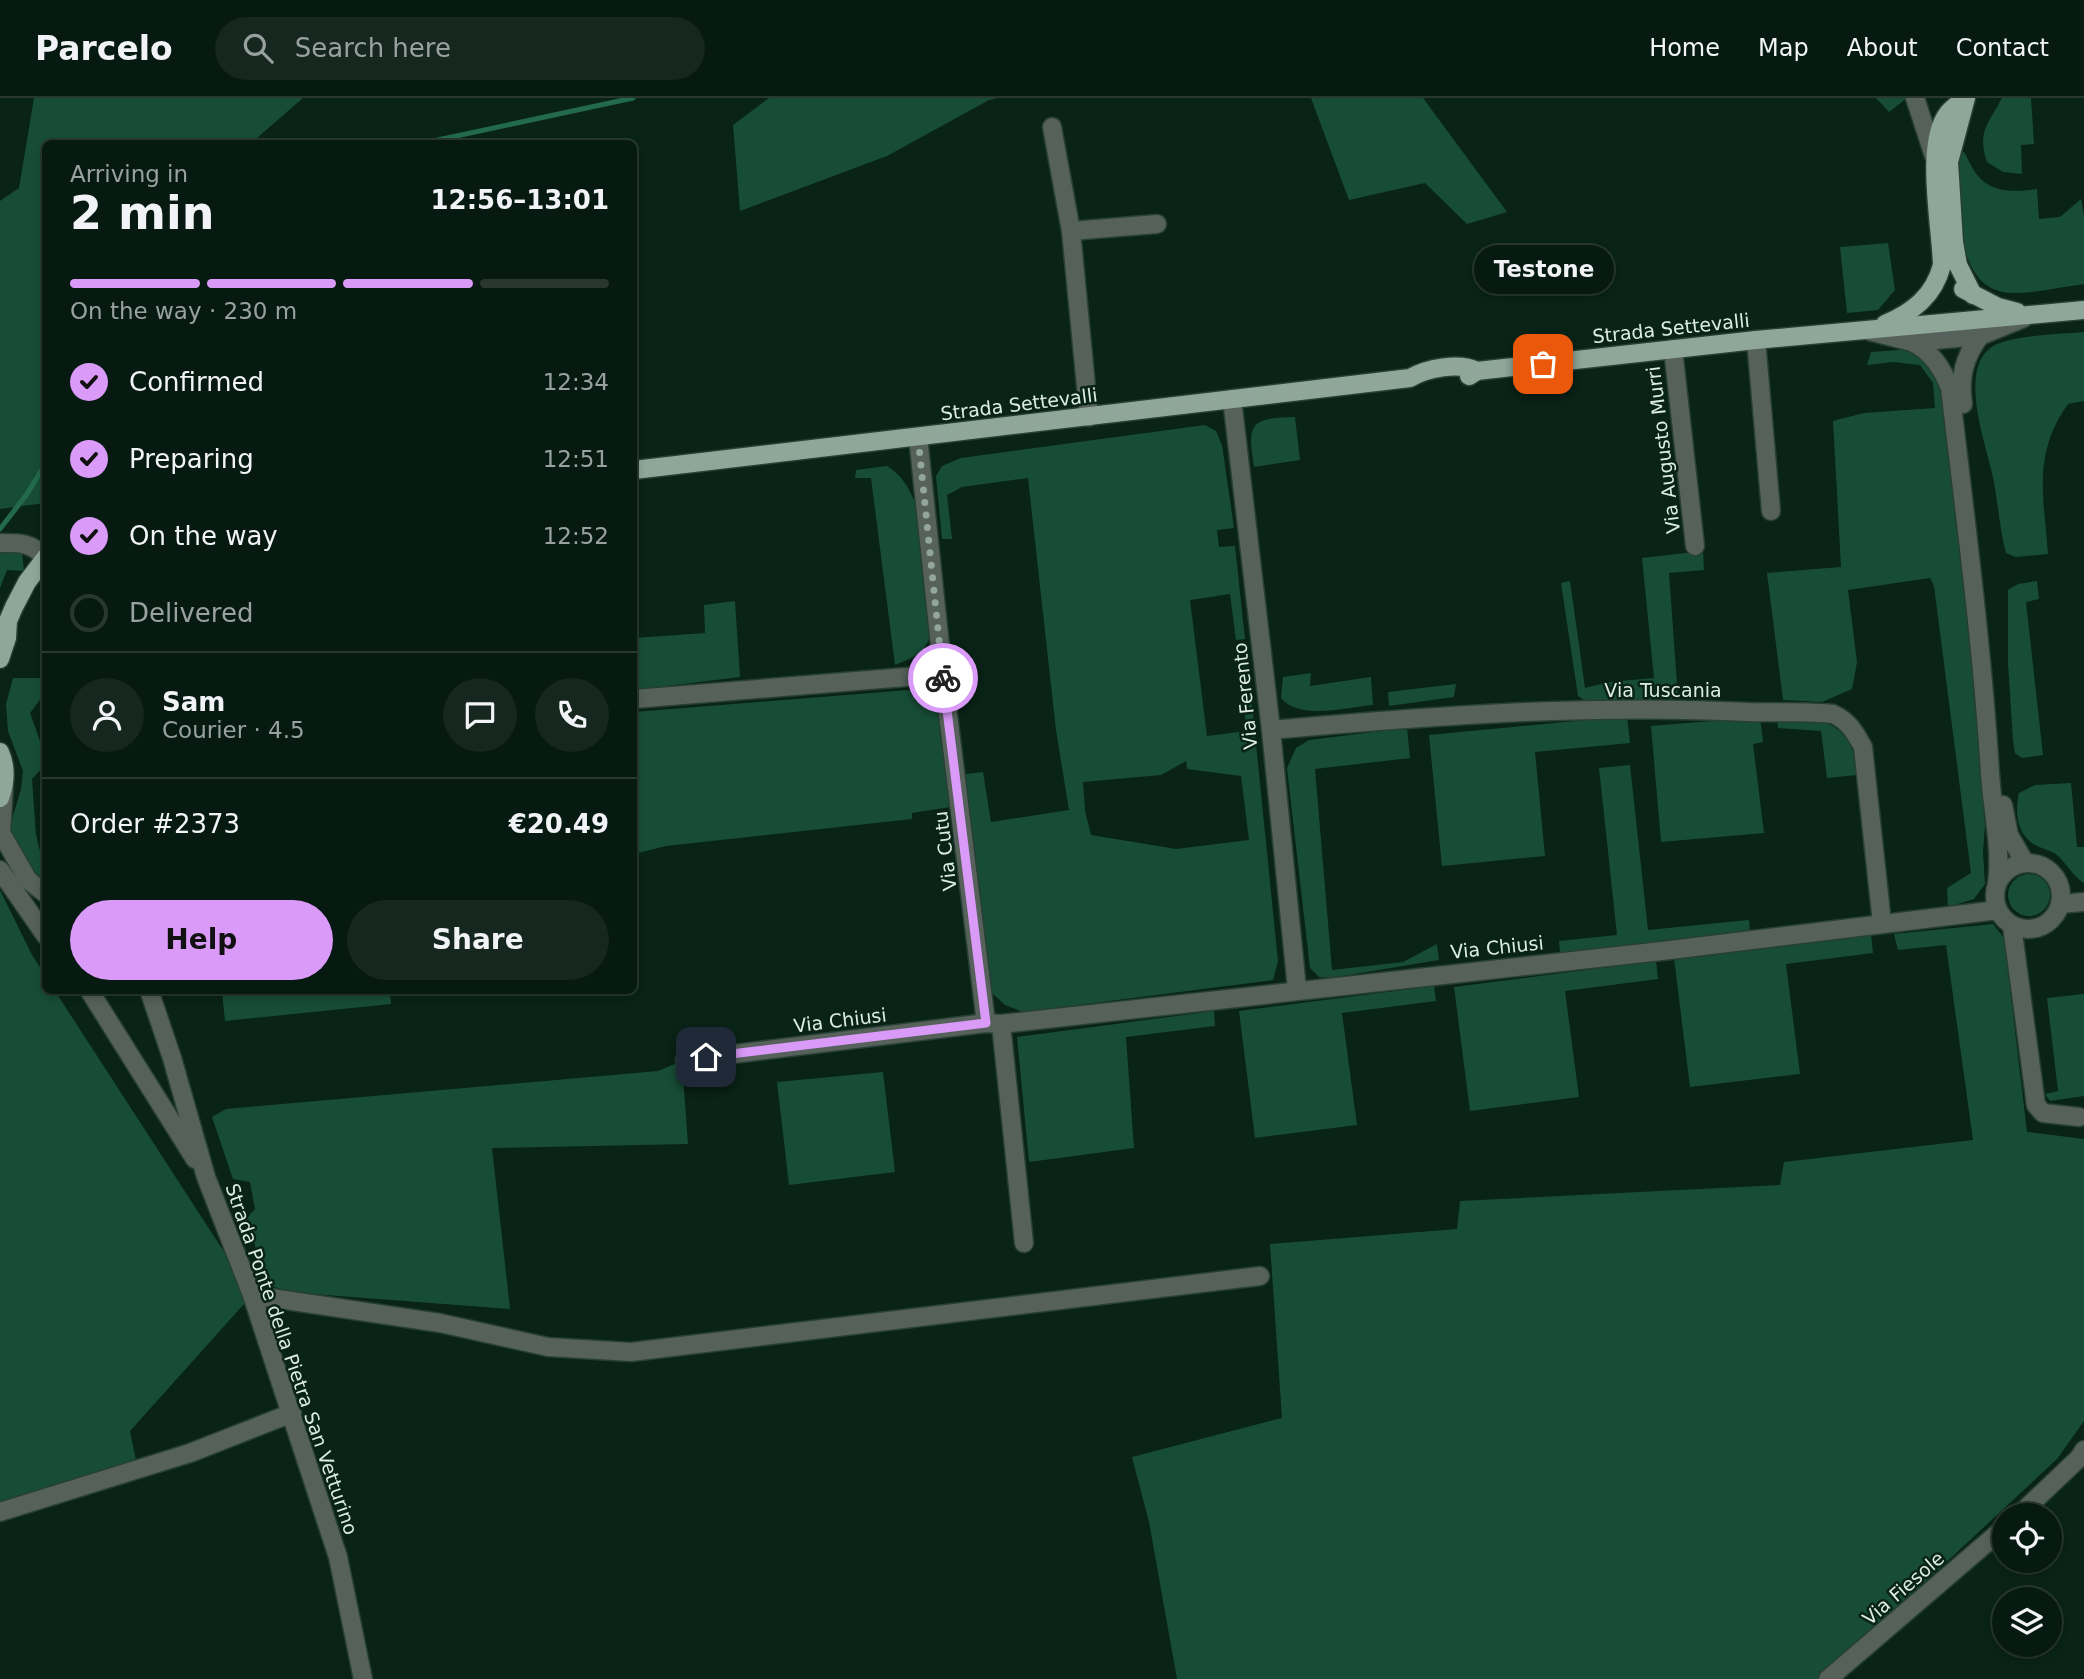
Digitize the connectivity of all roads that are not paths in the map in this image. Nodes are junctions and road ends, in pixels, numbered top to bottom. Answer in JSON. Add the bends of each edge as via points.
{"nodes":[{"id":1,"x":1915,"y":98,"type":"edge"},
{"id":2,"x":1966,"y":98,"type":"edge"},
{"id":3,"x":1052,"y":127,"type":"dead end"},
{"id":4,"x":1934,"y":156,"type":"junction"},
{"id":5,"x":1157,"y":223,"type":"dead end"},
{"id":6,"x":1071,"y":231,"type":"junction"},
{"id":7,"x":1942,"y":265,"type":"junction"},
{"id":8,"x":1973,"y":295,"type":"junction"},
{"id":9,"x":2084,"y":310,"type":"edge"},
{"id":10,"x":2031,"y":315,"type":"junction"},
{"id":11,"x":1869,"y":331,"type":"junction"},
{"id":12,"x":1980,"y":336,"type":"junction"},
{"id":13,"x":1756,"y":340,"type":"junction"},
{"id":14,"x":1912,"y":342,"type":"junction"},
{"id":15,"x":1673,"y":349,"type":"junction"},
{"id":16,"x":1232,"y":398,"type":"junction"},
{"id":17,"x":1089,"y":417,"type":"junction"},
{"id":18,"x":918,"y":437,"type":"junction"},
{"id":19,"x":637,"y":470,"type":"edge"},
{"id":20,"x":1771,"y":511,"type":"dead end"},
{"id":21,"x":0,"y":543,"type":"edge"},
{"id":22,"x":1695,"y":546,"type":"dead end"},
{"id":23,"x":42,"y":554,"type":"edge"},
{"id":24,"x":42,"y":561,"type":"edge"},
{"id":25,"x":42,"y":579,"type":"edge"},
{"id":26,"x":7,"y":638,"type":"junction"},
{"id":27,"x":0,"y":659,"type":"edge"},
{"id":28,"x":943,"y":674,"type":"junction"},
{"id":29,"x":637,"y":699,"type":"edge"},
{"id":30,"x":1271,"y":730,"type":"junction"},
{"id":31,"x":1,"y":749,"type":"edge"},
{"id":32,"x":2,"y":792,"type":"edge"},
{"id":33,"x":2025,"y":863,"type":"junction"},
{"id":34,"x":0,"y":870,"type":"edge"},
{"id":35,"x":28,"y":880,"type":"junction"},
{"id":36,"x":1997,"y":884,"type":"junction"},
{"id":37,"x":42,"y":891,"type":"edge"},
{"id":38,"x":2084,"y":902,"type":"edge"},
{"id":39,"x":42,"y":903,"type":"edge"},
{"id":40,"x":2060,"y":905,"type":"junction"},
{"id":41,"x":1998,"y":911,"type":"junction"},
{"id":42,"x":1882,"y":923,"type":"junction"},
{"id":43,"x":2012,"y":926,"type":"junction"},
{"id":44,"x":42,"y":930,"type":"edge"},
{"id":45,"x":1297,"y":989,"type":"junction"},
{"id":46,"x":92,"y":994,"type":"edge"},
{"id":47,"x":150,"y":994,"type":"edge"},
{"id":48,"x":993,"y":1023,"type":"junction"},
{"id":49,"x":685,"y":1060,"type":"dead end"},
{"id":50,"x":2079,"y":1117,"type":"dead end"},
{"id":51,"x":206,"y":1177,"type":"junction"},
{"id":52,"x":1024,"y":1243,"type":"dead end"},
{"id":53,"x":1260,"y":1276,"type":"dead end"},
{"id":54,"x":251,"y":1295,"type":"junction"},
{"id":55,"x":292,"y":1413,"type":"junction"},
{"id":56,"x":2082,"y":1457,"type":"edge"},
{"id":57,"x":2032,"y":1503,"type":"edge"},
{"id":58,"x":0,"y":1512,"type":"edge"},
{"id":59,"x":1992,"y":1538,"type":"edge"},
{"id":60,"x":363,"y":1679,"type":"edge"},
{"id":61,"x":1828,"y":1679,"type":"edge"}],
"edges":[{"from":1,"to":4,"type":"street"},
{"from":2,"to":4,"type":"main road","via":[[1948,113]]},
{"from":2,"to":8,"type":"main road","via":[[1949,162],[1958,265]]},
{"from":3,"to":6,"type":"street"},
{"from":4,"to":7,"type":"main road"},
{"from":5,"to":6,"type":"street"},
{"from":6,"to":17,"type":"street"},
{"from":7,"to":8,"type":"main road","via":[[1950,278]]},
{"from":7,"to":11,"type":"main road","via":[[1939,278],[1917,307]]},
{"from":8,"to":10,"type":"main road"},
{"from":9,"to":10,"type":"main road","name":"Strada Settevalli"},
{"from":10,"to":11,"type":"main road","name":"Strada Settevalli"},
{"from":10,"to":12,"type":"street","name":"Strada Settevalli"},
{"from":11,"to":13,"type":"main road","name":"Strada Settevalli"},
{"from":11,"to":14,"type":"street","name":"Strada Settevalli"},
{"from":12,"to":14,"type":"street","name":"Strada Settevalli"},
{"from":12,"to":33,"type":"street","via":[[1970,349],[1961,389],[1991,642],[2004,812],[2009,835]]},
{"from":13,"to":15,"type":"main road","name":"Strada Settevalli"},
{"from":13,"to":20,"type":"street"},
{"from":14,"to":36,"type":"street","via":[[1928,349],[1950,388],[2000,862]]},
{"from":15,"to":16,"type":"main road","name":"Strada Settevalli","via":[[1477,371],[1421,382],[1410,378]]},
{"from":15,"to":22,"type":"street","name":"Via Augusto Murri"},
{"from":16,"to":17,"type":"main road","name":"Strada Settevalli"},
{"from":16,"to":30,"type":"street","name":"Via Ferento"},
{"from":17,"to":18,"type":"main road","name":"Strada Settevalli"},
{"from":18,"to":19,"type":"main road","name":"Strada Settevalli"},
{"from":18,"to":28,"type":"street","name":"Via Cutu"},
{"from":21,"to":23,"type":"street","via":[[23,542]]},
{"from":24,"to":26,"type":"main road","via":[[14,607]]},
{"from":25,"to":26,"type":"main road"},
{"from":26,"to":27,"type":"main road"},
{"from":28,"to":29,"type":"street"},
{"from":28,"to":48,"type":"street","name":"Via Cutu"},
{"from":30,"to":42,"type":"street","name":"Via Tuscania","via":[[1564,711],[1833,714],[1844,719],[1863,747]]},
{"from":30,"to":45,"type":"street","name":"Via Ferento"},
{"from":31,"to":32,"type":"main road","via":[[6,771]]},
{"from":32,"to":35,"type":"street","via":[[1,832]]},
{"from":33,"to":36,"type":"street","via":[[2008,869]]},
{"from":33,"to":40,"type":"street","via":[[2036,863],[2053,875]]},
{"from":34,"to":44,"type":"street"},
{"from":35,"to":37,"type":"street"},
{"from":35,"to":39,"type":"street"},
{"from":36,"to":41,"type":"street"},
{"from":38,"to":40,"type":"street"},
{"from":40,"to":43,"type":"street","via":[[2041,927]]},
{"from":41,"to":42,"type":"street","name":"Via Chiusi"},
{"from":41,"to":43,"type":"street"},
{"from":42,"to":45,"type":"street","name":"Via Chiusi"},
{"from":43,"to":50,"type":"street","via":[[2036,1105],[2043,1113]]},
{"from":45,"to":48,"type":"street","name":"Via Chiusi"},
{"from":46,"to":51,"type":"street","name":"Strada Ponte della Pietra San Vetturino"},
{"from":47,"to":51,"type":"street","name":"Strada Ponte della Pietra San Vetturino"},
{"from":48,"to":49,"type":"street","name":"Via Chiusi"},
{"from":48,"to":52,"type":"street"},
{"from":51,"to":54,"type":"street","name":"Strada Ponte della Pietra San Vetturino"},
{"from":53,"to":54,"type":"street","via":[[631,1352],[548,1347],[440,1324]]},
{"from":54,"to":55,"type":"street","name":"Strada Ponte della Pietra San Vetturino"},
{"from":55,"to":58,"type":"street","via":[[190,1453]]},
{"from":55,"to":60,"type":"street","name":"Strada Ponte della Pietra San Vetturino","via":[[338,1557]]},
{"from":56,"to":57,"type":"street"},
{"from":59,"to":61,"type":"street","name":"Via Fiesole"}]}
